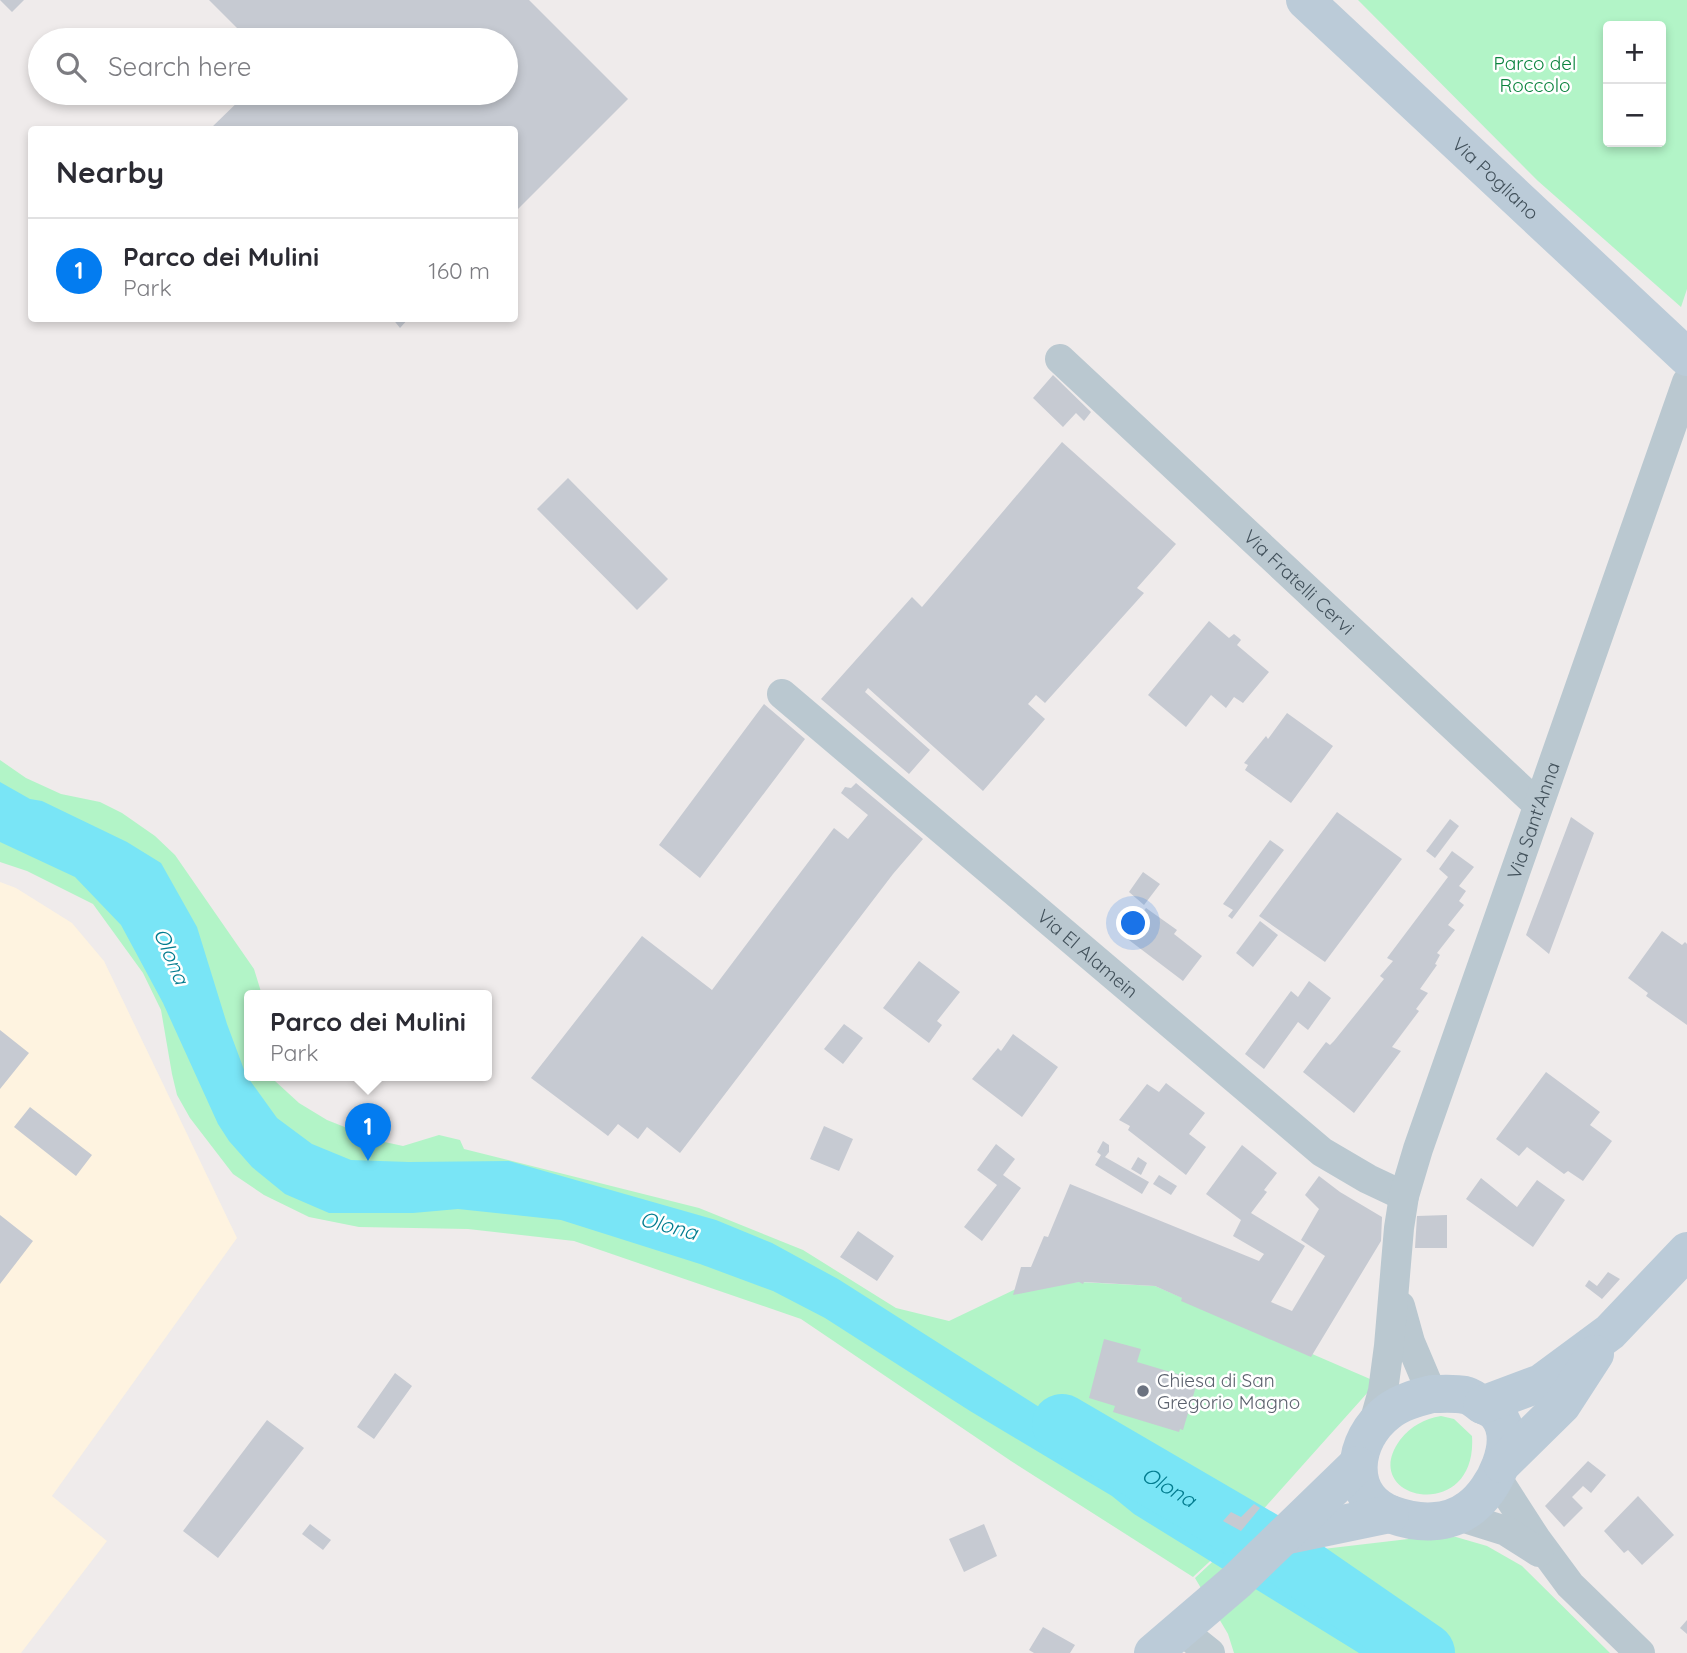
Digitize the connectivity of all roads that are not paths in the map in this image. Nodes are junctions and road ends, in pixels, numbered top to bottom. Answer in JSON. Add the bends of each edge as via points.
{"nodes":[{"id":1,"x":1305,"y":0,"type":"edge"},
{"id":2,"x":1687,"y":357,"type":"edge"},
{"id":3,"x":1060,"y":359,"type":"dead end"},
{"id":4,"x":1687,"y":382,"type":"edge"},
{"id":5,"x":782,"y":694,"type":"dead end"},
{"id":6,"x":1538,"y":806,"type":"junction"},
{"id":7,"x":1404,"y":1196,"type":"junction"},
{"id":8,"x":1687,"y":1251,"type":"edge"},
{"id":9,"x":1396,"y":1264,"type":"junction"},
{"id":10,"x":1610,"y":1332,"type":"junction"},
{"id":11,"x":1432,"y":1394,"type":"junction"},
{"id":12,"x":1482,"y":1405,"type":"junction"},
{"id":13,"x":1372,"y":1430,"type":"junction"},
{"id":14,"x":1357,"y":1465,"type":"junction"},
{"id":15,"x":1499,"y":1470,"type":"junction"},
{"id":16,"x":1390,"y":1514,"type":"junction"},
{"id":17,"x":1455,"y":1515,"type":"junction"},
{"id":18,"x":1284,"y":1536,"type":"junction"},
{"id":19,"x":1551,"y":1559,"type":"junction"},
{"id":20,"x":1167,"y":1641,"type":"edge"},
{"id":21,"x":1210,"y":1653,"type":"edge"},
{"id":22,"x":1640,"y":1653,"type":"edge"}],
"edges":[{"from":1,"to":2,"type":"street","name":"Via Pogliano"},
{"from":3,"to":6,"type":"street","name":"Via Fratelli Cervi"},
{"from":4,"to":6,"type":"street","name":"Via Sant'Anna"},
{"from":5,"to":7,"type":"street","name":"Via El Alamein","via":[[1322,1152]]},
{"from":6,"to":7,"type":"street","name":"Via Sant'Anna"},
{"from":7,"to":9,"type":"street","name":"Via Sant'Anna"},
{"from":8,"to":10,"type":"street"},
{"from":9,"to":11,"type":"street","name":"Via Sant'Anna","via":[[1406,1331]]},
{"from":9,"to":13,"type":"street","name":"Via Sant'Anna","via":[[1390,1346]]},
{"from":10,"to":12,"type":"street","via":[[1541,1383]]},
{"from":10,"to":15,"type":"street","via":[[1562,1405]]},
{"from":11,"to":12,"type":"street","via":[[1466,1395]]},
{"from":11,"to":13,"type":"street","via":[[1386,1413]]},
{"from":12,"to":15,"type":"street","via":[[1497,1413],[1505,1432]]},
{"from":13,"to":14,"type":"street"},
{"from":14,"to":16,"type":"street","via":[[1361,1487]]},
{"from":14,"to":18,"type":"street"},
{"from":15,"to":17,"type":"street","via":[[1470,1508]]},
{"from":15,"to":19,"type":"street"},
{"from":16,"to":17,"type":"street","via":[[1414,1522],[1442,1521]]},
{"from":16,"to":18,"type":"street"},
{"from":17,"to":19,"type":"street","via":[[1506,1531]]},
{"from":18,"to":20,"type":"street"},
{"from":19,"to":22,"type":"street","via":[[1570,1585]]},
{"from":20,"to":21,"type":"street"}]}
